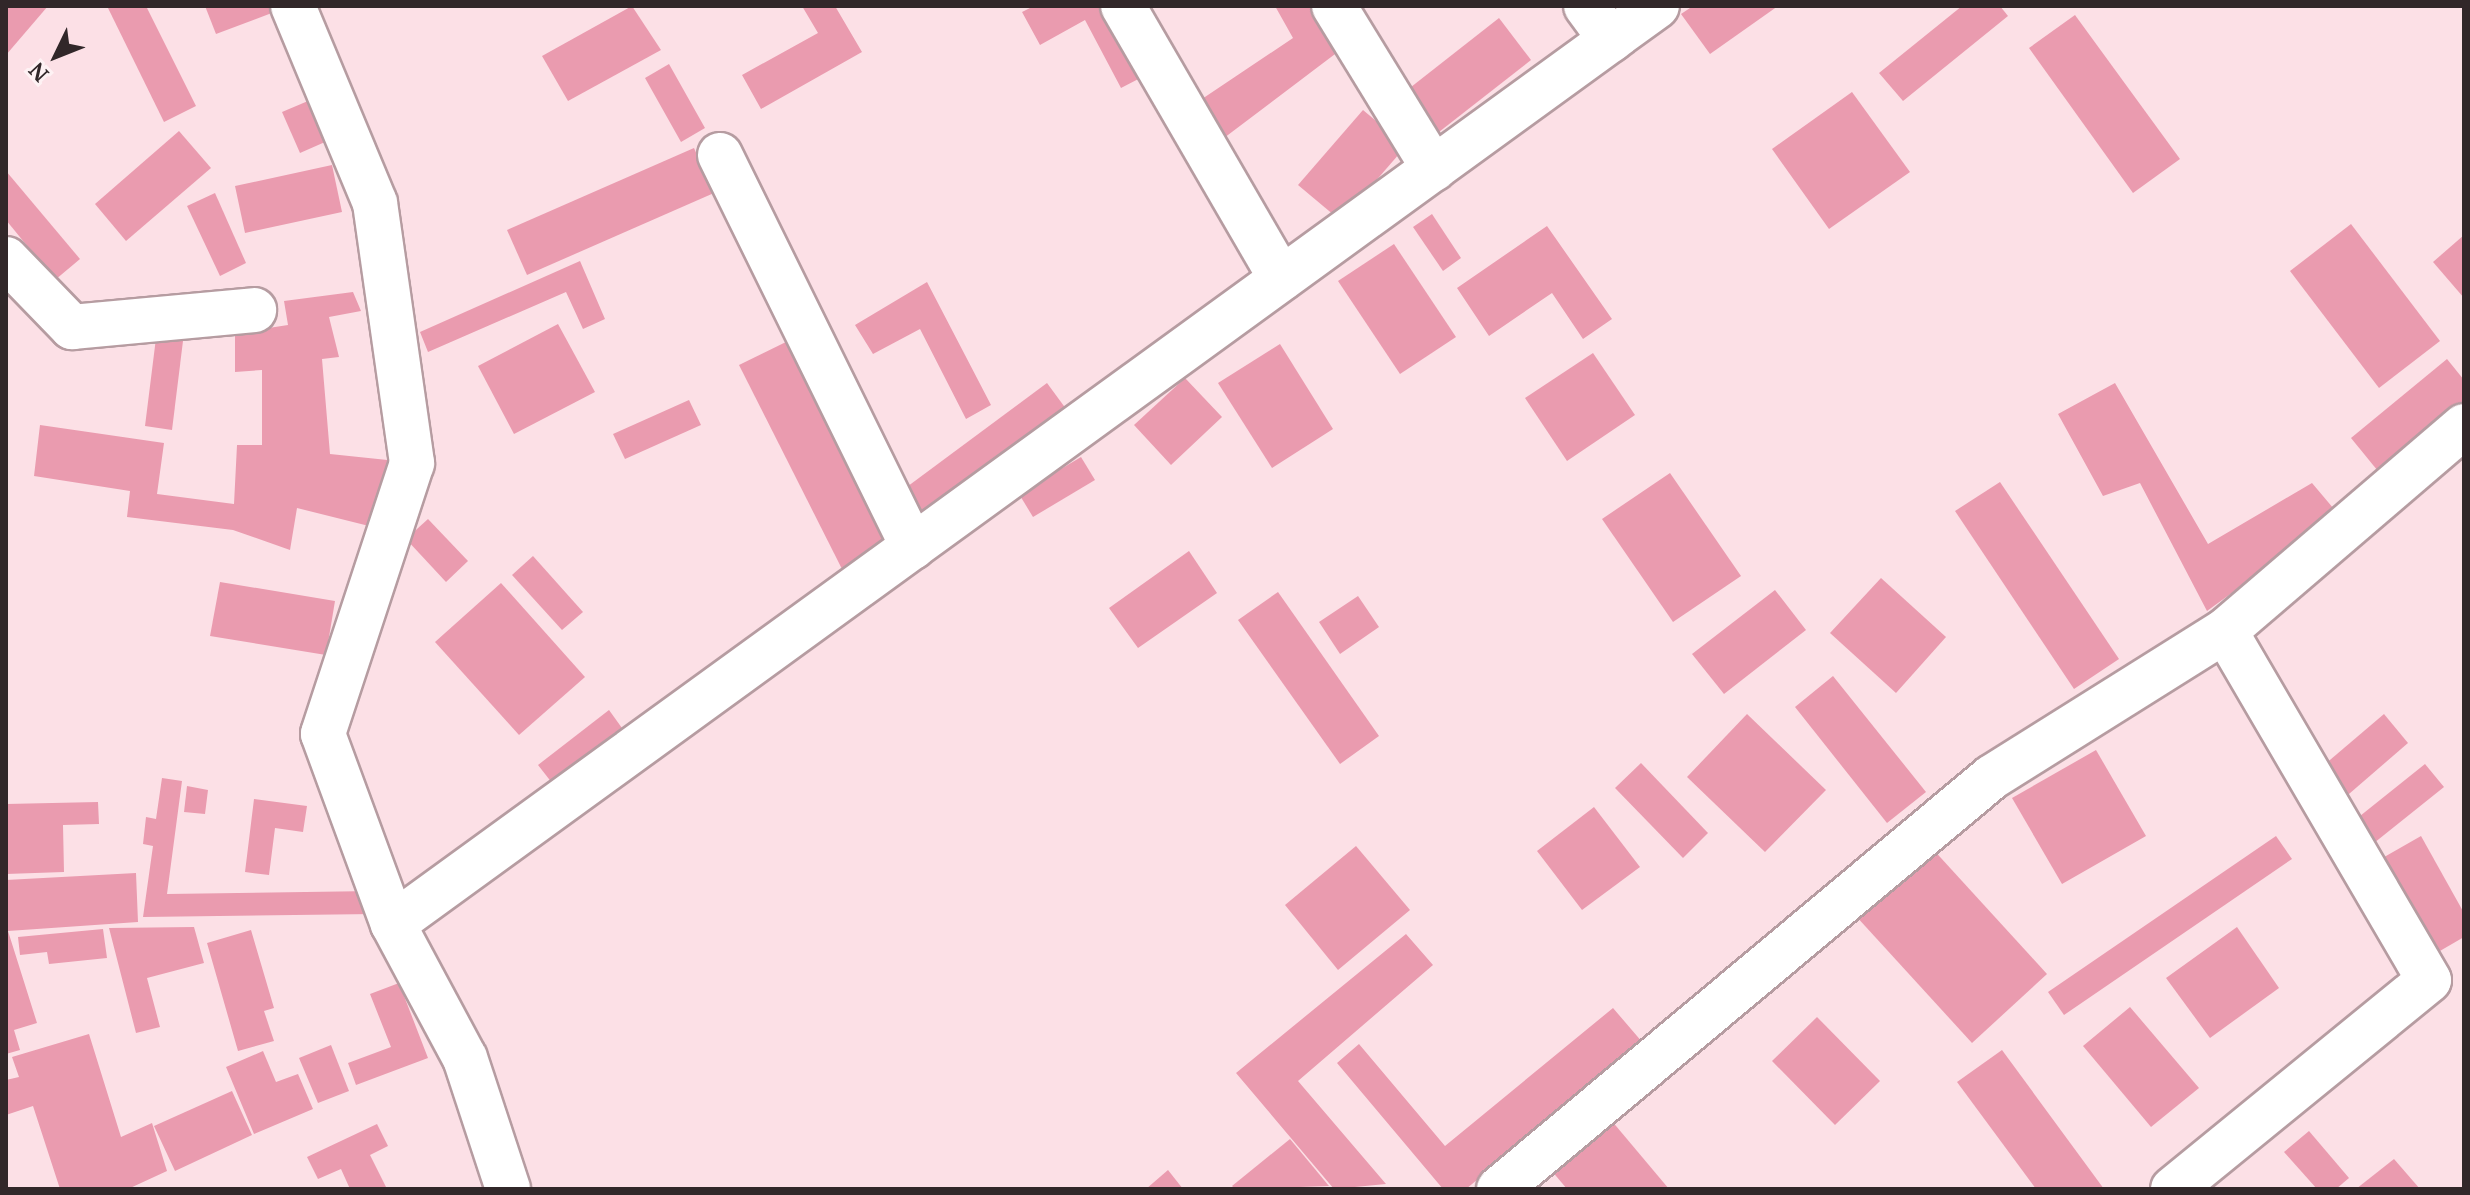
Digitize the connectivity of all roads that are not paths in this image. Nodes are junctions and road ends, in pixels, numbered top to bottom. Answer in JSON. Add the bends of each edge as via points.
{"nodes":[{"id":1,"x":293,"y":6,"type":"edge"},
{"id":2,"x":1123,"y":6,"type":"edge"},
{"id":3,"x":1334,"y":6,"type":"edge"},
{"id":4,"x":1657,"y":6,"type":"edge"},
{"id":5,"x":1599,"y":23,"type":"edge"},
{"id":6,"x":720,"y":155,"type":"dead end"},
{"id":7,"x":1434,"y":169,"type":"junction"},
{"id":8,"x":6,"y":259,"type":"edge"},
{"id":9,"x":1281,"y":279,"type":"junction"},
{"id":10,"x":254,"y":310,"type":"dead end"},
{"id":11,"x":2464,"y":426,"type":"edge"},
{"id":12,"x":913,"y":547,"type":"junction"},
{"id":13,"x":2225,"y":631,"type":"junction"},
{"id":14,"x":393,"y":924,"type":"junction"},
{"id":15,"x":508,"y":1189,"type":"edge"},
{"id":16,"x":1499,"y":1189,"type":"edge"},
{"id":17,"x":2173,"y":1189,"type":"edge"}],
"edges":[{"from":1,"to":14,"type":"street","via":[[375,203],[412,463],[323,734]]},
{"from":2,"to":9,"type":"street"},
{"from":3,"to":7,"type":"street"},
{"from":4,"to":5,"type":"street"},
{"from":5,"to":7,"type":"street"},
{"from":6,"to":12,"type":"street"},
{"from":7,"to":9,"type":"street"},
{"from":8,"to":10,"type":"street","via":[[72,327]]},
{"from":9,"to":12,"type":"street"},
{"from":11,"to":13,"type":"street"},
{"from":12,"to":14,"type":"street"},
{"from":13,"to":16,"type":"street","via":[[1992,777]]},
{"from":13,"to":17,"type":"street","via":[[2429,980]]},
{"from":14,"to":15,"type":"street","via":[[465,1058]]}]}
